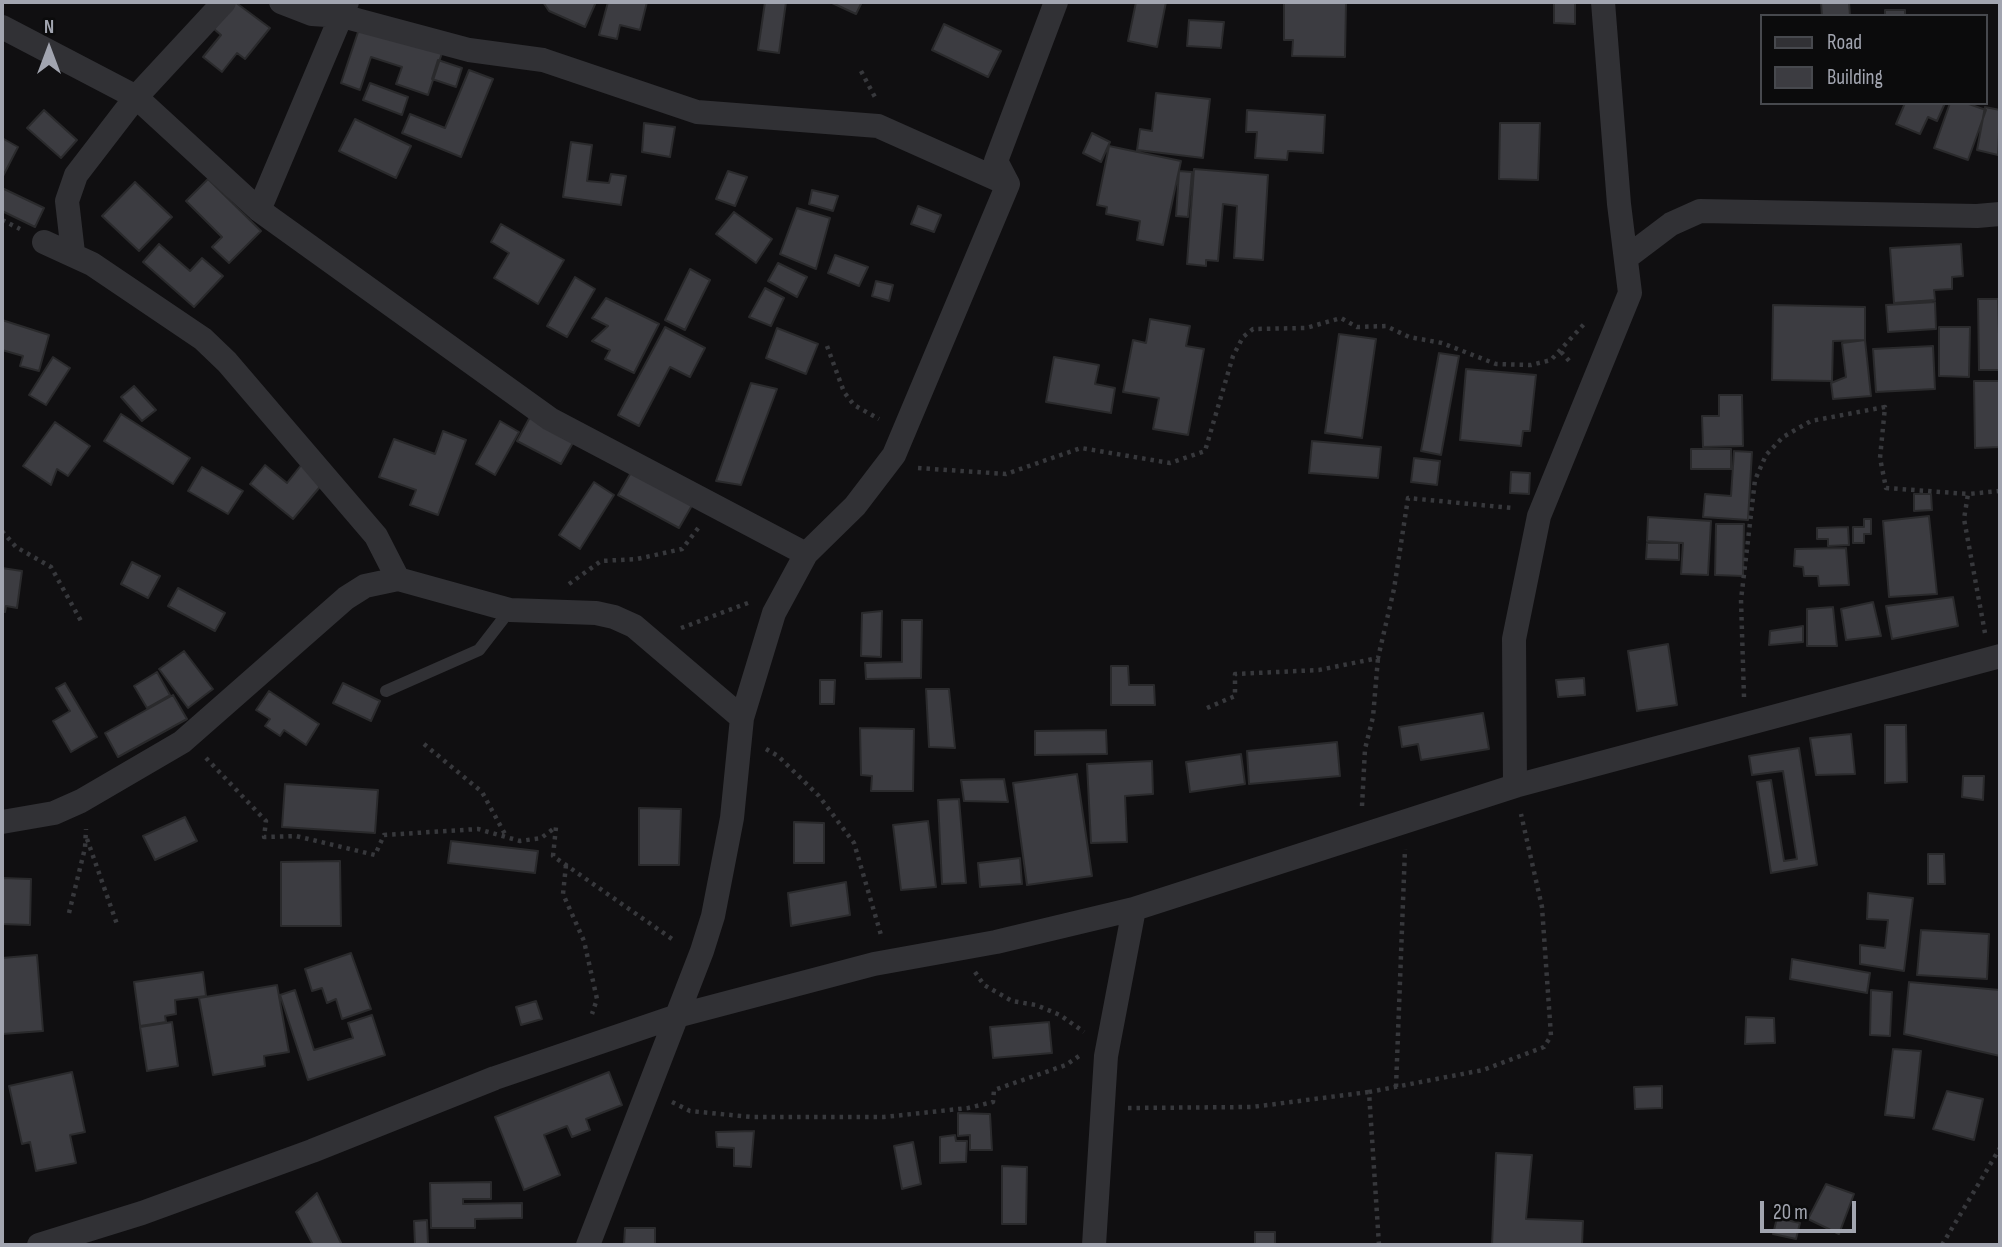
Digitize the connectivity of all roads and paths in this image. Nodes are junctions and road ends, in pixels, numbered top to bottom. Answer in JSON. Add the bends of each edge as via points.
{"nodes":[{"id":1,"x":224,"y":2,"type":"edge"},
{"id":2,"x":281,"y":2,"type":"edge"},
{"id":3,"x":1056,"y":2,"type":"edge"},
{"id":4,"x":1604,"y":2,"type":"edge"},
{"id":5,"x":344,"y":9,"type":"edge"},
{"id":6,"x":2,"y":27,"type":"edge"},
{"id":7,"x":136,"y":97,"type":"junction"},
{"id":8,"x":1008,"y":184,"type":"junction"},
{"id":9,"x":258,"y":210,"type":"junction"},
{"id":10,"x":2000,"y":214,"type":"edge"},
{"id":11,"x":44,"y":242,"type":"dead end"},
{"id":12,"x":74,"y":253,"type":"junction"},
{"id":13,"x":1626,"y":258,"type":"junction"},
{"id":14,"x":1589,"y":317,"type":"dead end"},
{"id":15,"x":827,"y":346,"type":"dead end"},
{"id":16,"x":906,"y":430,"type":"junction"},
{"id":17,"x":877,"y":480,"type":"junction"},
{"id":18,"x":2000,"y":491,"type":"edge"},
{"id":19,"x":1968,"y":494,"type":"junction"},
{"id":20,"x":715,"y":507,"type":"junction"},
{"id":21,"x":1541,"y":512,"type":"junction"},
{"id":22,"x":2,"y":531,"type":"edge"},
{"id":23,"x":806,"y":554,"type":"junction"},
{"id":24,"x":398,"y":579,"type":"junction"},
{"id":25,"x":783,"y":594,"type":"junction"},
{"id":26,"x":510,"y":610,"type":"junction"},
{"id":27,"x":537,"y":612,"type":"junction"},
{"id":28,"x":81,"y":621,"type":"dead end"},
{"id":29,"x":650,"y":639,"type":"junction"},
{"id":30,"x":1378,"y":658,"type":"junction"},
{"id":31,"x":1995,"y":658,"type":"edge"},
{"id":32,"x":386,"y":691,"type":"dead end"},
{"id":33,"x":1207,"y":708,"type":"dead end"},
{"id":34,"x":1746,"y":725,"type":"junction"},
{"id":35,"x":741,"y":727,"type":"junction"},
{"id":36,"x":182,"y":743,"type":"junction"},
{"id":37,"x":424,"y":744,"type":"dead end"},
{"id":38,"x":1515,"y":786,"type":"junction"},
{"id":39,"x":88,"y":797,"type":"junction"},
{"id":40,"x":1409,"y":821,"type":"junction"},
{"id":41,"x":2,"y":822,"type":"edge"},
{"id":42,"x":1361,"y":834,"type":"junction"},
{"id":43,"x":86,"y":835,"type":"junction"},
{"id":44,"x":506,"y":836,"type":"junction"},
{"id":45,"x":566,"y":864,"type":"junction"},
{"id":46,"x":1135,"y":909,"type":"junction"},
{"id":47,"x":69,"y":913,"type":"dead end"},
{"id":48,"x":118,"y":927,"type":"dead end"},
{"id":49,"x":958,"y":948,"type":"junction"},
{"id":50,"x":702,"y":951,"type":"junction"},
{"id":51,"x":889,"y":961,"type":"junction"},
{"id":52,"x":677,"y":1016,"type":"junction"},
{"id":53,"x":581,"y":1048,"type":"junction"},
{"id":54,"x":1100,"y":1053,"type":"junction"},
{"id":55,"x":1396,"y":1087,"type":"junction"},
{"id":56,"x":648,"y":1090,"type":"junction"},
{"id":57,"x":1369,"y":1092,"type":"junction"},
{"id":58,"x":1103,"y":1109,"type":"junction"},
{"id":59,"x":2000,"y":1148,"type":"edge"},
{"id":60,"x":39,"y":1245,"type":"edge"},
{"id":61,"x":588,"y":1245,"type":"edge"},
{"id":62,"x":1094,"y":1245,"type":"edge"},
{"id":63,"x":1379,"y":1245,"type":"edge"},
{"id":64,"x":1942,"y":1245,"type":"edge"}],
"edges":[{"from":1,"to":7,"type":"street"},
{"from":2,"to":5,"type":"street","via":[[312,14]]},
{"from":3,"to":8,"type":"street","via":[[996,161]]},
{"from":4,"to":13,"type":"street"},
{"from":5,"to":8,"type":"street","via":[[469,50],[543,60],[696,112],[878,126]]},
{"from":5,"to":9,"type":"street"},
{"from":6,"to":7,"type":"street"},
{"from":7,"to":9,"type":"street"},
{"from":7,"to":12,"type":"street","via":[[70,186],[66,201]]},
{"from":8,"to":16,"type":"street"},
{"from":9,"to":20,"type":"street","via":[[550,419]]},
{"from":10,"to":13,"type":"street","via":[[1700,211],[1671,224]]},
{"from":11,"to":12,"type":"street"},
{"from":12,"to":24,"type":"street","via":[[203,339],[227,362],[376,536]]},
{"from":13,"to":21,"type":"street","via":[[1630,293]]},
{"from":14,"to":17,"type":"path","via":[[1551,360],[1531,365],[1496,364],[1386,326],[1357,327],[1341,318],[1306,328],[1254,329],[1243,337],[1233,356],[1205,451],[1170,463],[1081,448],[1006,474],[921,467]]},
{"from":15,"to":16,"type":"path","via":[[844,392],[854,405]]},
{"from":16,"to":17,"type":"street"},
{"from":17,"to":23,"type":"street"},
{"from":18,"to":19,"type":"path"},
{"from":19,"to":31,"type":"path","via":[[1964,519]]},
{"from":19,"to":34,"type":"path","via":[[1886,488],[1880,458],[1885,407],[1811,421],[1783,437],[1766,455],[1755,480],[1749,525],[1741,600]]},
{"from":20,"to":23,"type":"street"},
{"from":20,"to":27,"type":"path","via":[[682,549],[600,561]]},
{"from":21,"to":30,"type":"path","via":[[1408,498]]},
{"from":21,"to":38,"type":"street","via":[[1514,639]]},
{"from":22,"to":28,"type":"path","via":[[16,547],[51,567]]},
{"from":23,"to":25,"type":"street"},
{"from":24,"to":26,"type":"street"},
{"from":24,"to":36,"type":"street","via":[[365,586],[346,598]]},
{"from":25,"to":29,"type":"path"},
{"from":25,"to":35,"type":"street"},
{"from":26,"to":27,"type":"street"},
{"from":26,"to":32,"type":"lane","via":[[479,650]]},
{"from":27,"to":29,"type":"street","via":[[614,617]]},
{"from":29,"to":35,"type":"street"},
{"from":30,"to":33,"type":"path","via":[[1319,670],[1235,674],[1235,696]]},
{"from":30,"to":42,"type":"path","via":[[1373,718],[1365,749]]},
{"from":31,"to":34,"type":"street"},
{"from":34,"to":38,"type":"street"},
{"from":35,"to":50,"type":"street","via":[[724,867]]},
{"from":35,"to":51,"type":"path","via":[[819,796],[854,843]]},
{"from":36,"to":39,"type":"street"},
{"from":36,"to":44,"type":"path","via":[[239,790],[266,821],[264,837],[296,836],[375,855],[384,835],[451,828]]},
{"from":37,"to":44,"type":"path","via":[[482,792]]},
{"from":38,"to":40,"type":"street"},
{"from":38,"to":55,"type":"path","via":[[1542,907],[1551,1036],[1544,1047],[1483,1070]]},
{"from":39,"to":41,"type":"street","via":[[54,813]]},
{"from":39,"to":43,"type":"path"},
{"from":40,"to":42,"type":"street"},
{"from":40,"to":55,"type":"path","via":[[1402,876]]},
{"from":42,"to":46,"type":"street"},
{"from":43,"to":47,"type":"path"},
{"from":43,"to":48,"type":"path"},
{"from":44,"to":45,"type":"path","via":[[520,841],[541,838],[556,827],[553,856]]},
{"from":45,"to":50,"type":"path","via":[[656,929]]},
{"from":45,"to":53,"type":"path","via":[[563,894],[584,940],[597,999]]},
{"from":46,"to":49,"type":"street"},
{"from":46,"to":54,"type":"street"},
{"from":49,"to":51,"type":"street"},
{"from":49,"to":54,"type":"path","via":[[984,985],[1012,1000],[1060,1015]]},
{"from":50,"to":52,"type":"street"},
{"from":51,"to":52,"type":"street"},
{"from":52,"to":53,"type":"street"},
{"from":52,"to":56,"type":"street"},
{"from":53,"to":60,"type":"street","via":[[169,1203]]},
{"from":54,"to":56,"type":"path","via":[[994,1090],[993,1102],[884,1117],[751,1117],[690,1111]]},
{"from":54,"to":58,"type":"street"},
{"from":55,"to":57,"type":"path"},
{"from":56,"to":61,"type":"street"},
{"from":57,"to":58,"type":"path","via":[[1252,1107]]},
{"from":57,"to":63,"type":"path"},
{"from":58,"to":62,"type":"street"},
{"from":59,"to":64,"type":"path"}]}
